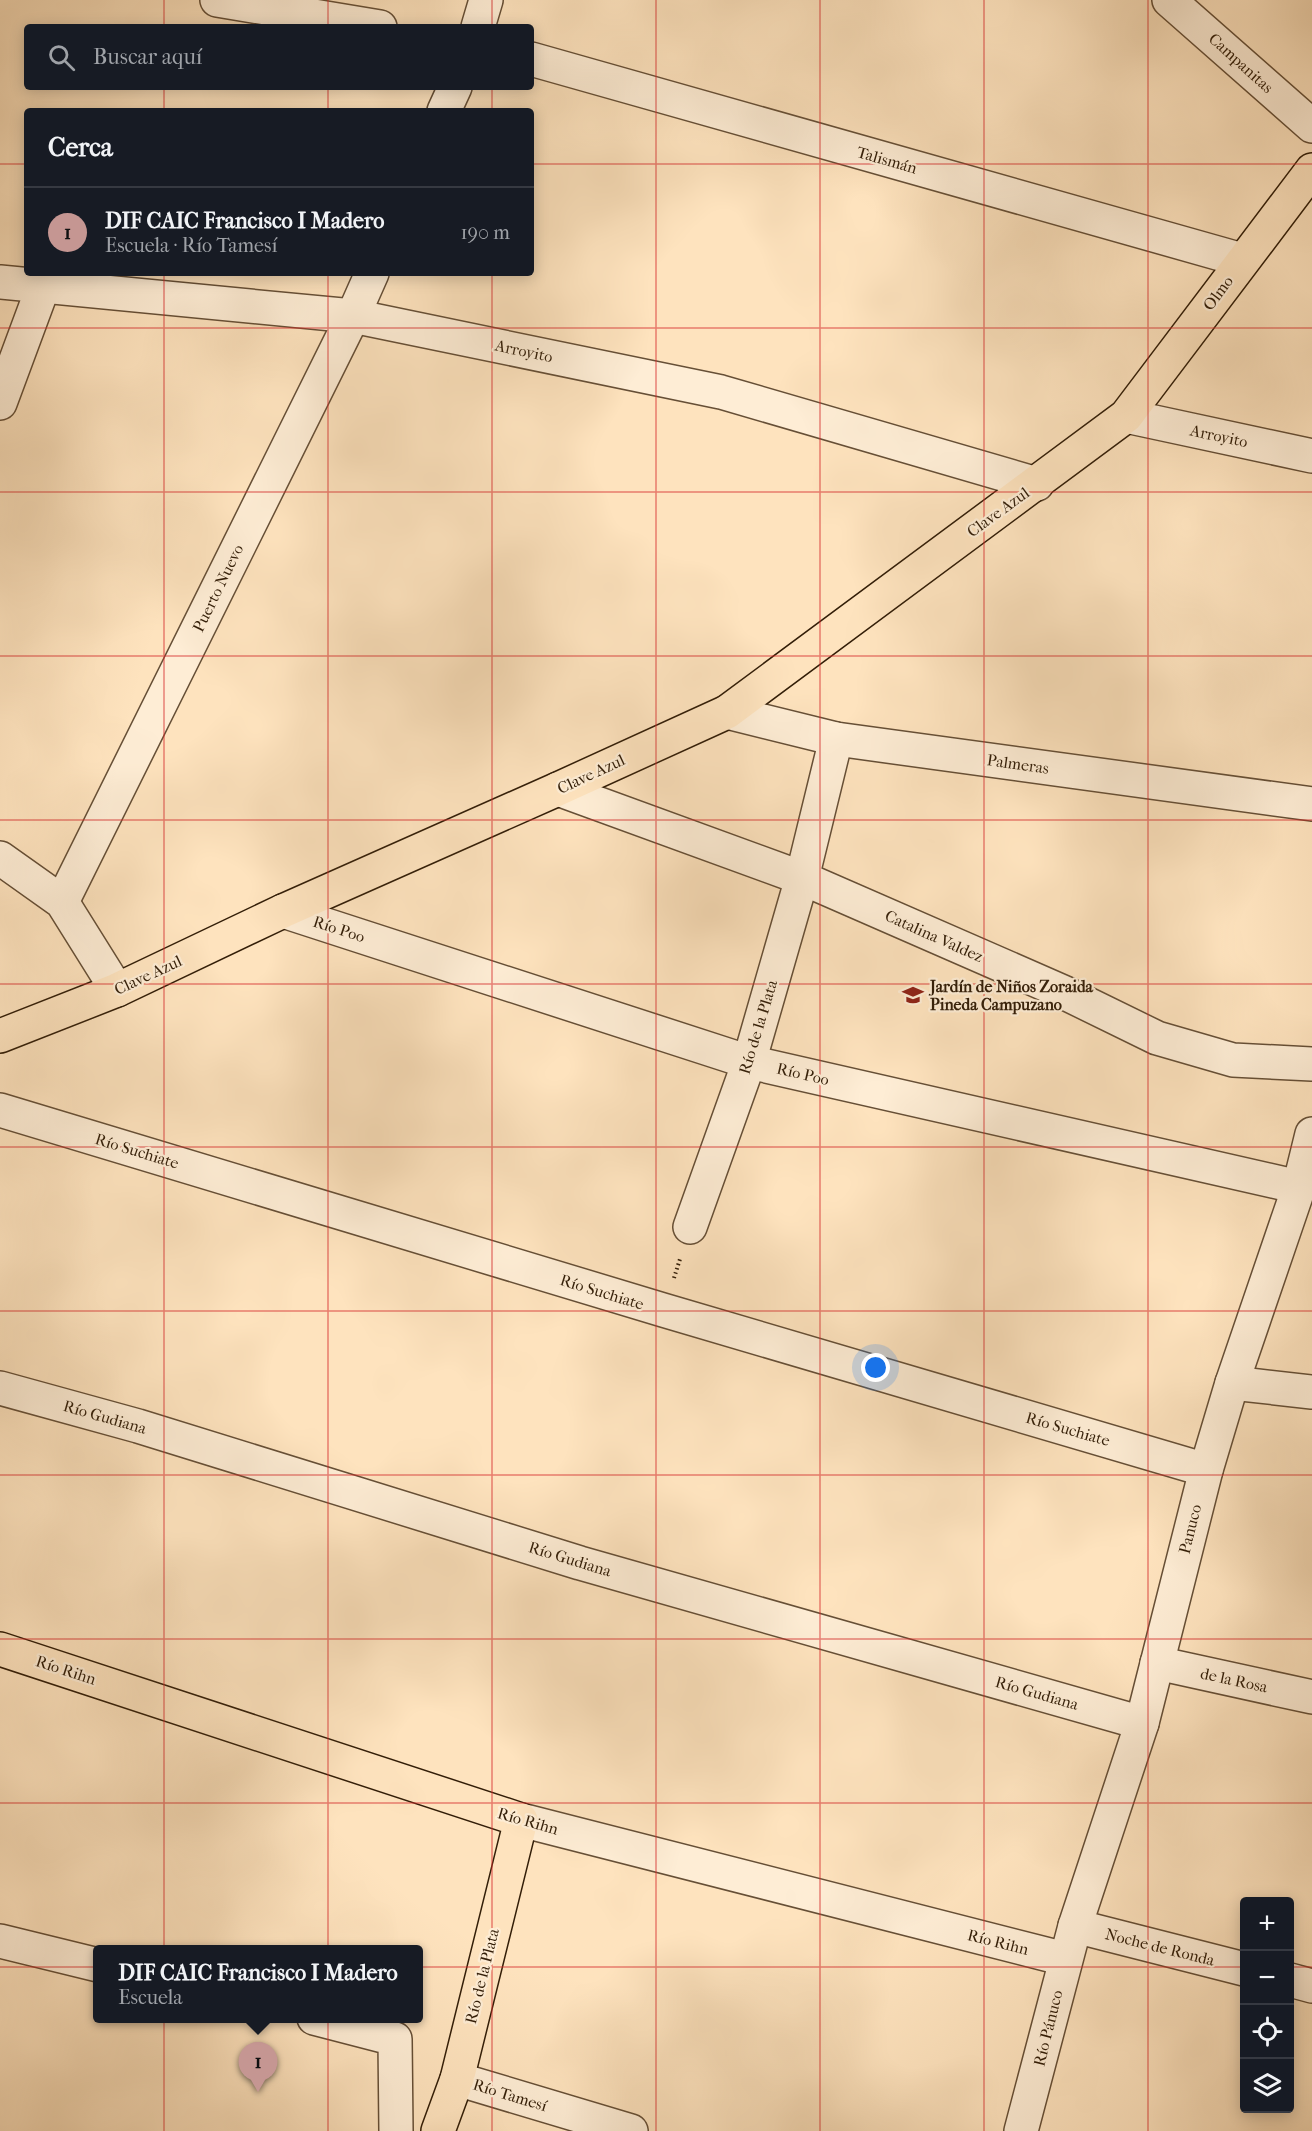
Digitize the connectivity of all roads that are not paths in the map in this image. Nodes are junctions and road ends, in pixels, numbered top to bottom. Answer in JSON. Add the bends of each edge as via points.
{"nodes":[{"id":1,"x":217,"y":0,"type":"edge"},
{"id":2,"x":486,"y":0,"type":"edge"},
{"id":3,"x":1169,"y":0,"type":"edge"},
{"id":4,"x":362,"y":24,"type":"edge"},
{"id":5,"x":479,"y":24,"type":"edge"},
{"id":6,"x":534,"y":60,"type":"edge"},
{"id":7,"x":453,"y":90,"type":"edge"},
{"id":8,"x":445,"y":108,"type":"edge"},
{"id":9,"x":1312,"y":126,"type":"edge"},
{"id":10,"x":1306,"y":186,"type":"edge"},
{"id":11,"x":1242,"y":260,"type":"junction"},
{"id":12,"x":371,"y":276,"type":"edge"},
{"id":13,"x":0,"y":282,"type":"edge"},
{"id":14,"x":43,"y":287,"type":"junction"},
{"id":15,"x":353,"y":316,"type":"junction"},
{"id":16,"x":0,"y":402,"type":"edge"},
{"id":17,"x":1126,"y":416,"type":"junction"},
{"id":18,"x":1312,"y":456,"type":"edge"},
{"id":19,"x":1037,"y":484,"type":"junction"},
{"id":20,"x":727,"y":712,"type":"junction"},
{"id":21,"x":836,"y":739,"type":"junction"},
{"id":22,"x":558,"y":789,"type":"junction"},
{"id":23,"x":1312,"y":804,"type":"edge"},
{"id":24,"x":0,"y":858,"type":"edge"},
{"id":25,"x":802,"y":878,"type":"junction"},
{"id":26,"x":62,"y":902,"type":"junction"},
{"id":27,"x":283,"y":911,"type":"junction"},
{"id":28,"x":117,"y":990,"type":"junction"},
{"id":29,"x":0,"y":1036,"type":"edge"},
{"id":30,"x":748,"y":1062,"type":"junction"},
{"id":31,"x":1312,"y":1064,"type":"edge"},
{"id":32,"x":0,"y":1110,"type":"edge"},
{"id":33,"x":1312,"y":1134,"type":"edge"},
{"id":34,"x":1299,"y":1186,"type":"junction"},
{"id":35,"x":690,"y":1227,"type":"road end"},
{"id":36,"x":1232,"y":1383,"type":"junction"},
{"id":37,"x":0,"y":1388,"type":"edge"},
{"id":38,"x":1312,"y":1392,"type":"edge"},
{"id":39,"x":1206,"y":1470,"type":"junction"},
{"id":40,"x":0,"y":1649,"type":"edge"},
{"id":41,"x":1156,"y":1663,"type":"junction"},
{"id":42,"x":1312,"y":1697,"type":"edge"},
{"id":43,"x":1142,"y":1723,"type":"junction"},
{"id":44,"x":520,"y":1820,"type":"junction"},
{"id":45,"x":1075,"y":1926,"type":"junction"},
{"id":46,"x":0,"y":1941,"type":"edge"},
{"id":47,"x":1065,"y":1959,"type":"junction"},
{"id":48,"x":93,"y":1964,"type":"edge"},
{"id":49,"x":1240,"y":1968,"type":"edge"},
{"id":50,"x":1294,"y":1981,"type":"edge"},
{"id":51,"x":1312,"y":1986,"type":"edge"},
{"id":52,"x":330,"y":2023,"type":"edge"},
{"id":53,"x":457,"y":2079,"type":"junction"},
{"id":54,"x":396,"y":2131,"type":"edge"},
{"id":55,"x":438,"y":2131,"type":"edge"},
{"id":56,"x":632,"y":2131,"type":"edge"},
{"id":57,"x":1021,"y":2131,"type":"edge"}],
"edges":[{"from":1,"to":4,"type":"street"},
{"from":2,"to":5,"type":"street"},
{"from":3,"to":9,"type":"street","name":"Campanitas"},
{"from":6,"to":11,"type":"street","name":"Talismán"},
{"from":7,"to":8,"type":"street"},
{"from":10,"to":11,"type":"main road","name":"Olmo"},
{"from":11,"to":17,"type":"main road","name":"Olmo"},
{"from":12,"to":15,"type":"street","name":"Puerto Nuevo"},
{"from":13,"to":14,"type":"street","name":"Arroyito"},
{"from":14,"to":15,"type":"street","name":"Arroyito"},
{"from":14,"to":16,"type":"street"},
{"from":15,"to":19,"type":"street","name":"Arroyito","via":[[721,392]]},
{"from":15,"to":26,"type":"street","name":"Puerto Nuevo"},
{"from":17,"to":18,"type":"street","name":"Arroyito"},
{"from":17,"to":19,"type":"main road","name":"Clave Azul"},
{"from":19,"to":20,"type":"main road","name":"Clave Azul"},
{"from":20,"to":21,"type":"street","name":"Palmeras"},
{"from":20,"to":22,"type":"main road","name":"Clave Azul"},
{"from":21,"to":23,"type":"street","name":"Palmeras"},
{"from":21,"to":25,"type":"street","name":"Río de la Plata"},
{"from":22,"to":25,"type":"street","name":"Catalina Valdez"},
{"from":22,"to":27,"type":"main road","name":"Clave Azul"},
{"from":24,"to":26,"type":"street"},
{"from":25,"to":30,"type":"street","name":"Río de la Plata"},
{"from":25,"to":31,"type":"street","name":"Catalina Valdez","via":[[1063,992],[1157,1038],[1233,1060]]},
{"from":26,"to":28,"type":"street"},
{"from":27,"to":28,"type":"main road","name":"Clave Azul"},
{"from":27,"to":30,"type":"street","name":"Río Poo"},
{"from":28,"to":29,"type":"main road","name":"Clave Azul"},
{"from":30,"to":34,"type":"street","name":"Río Poo"},
{"from":30,"to":35,"type":"street","name":"Río de la Plata"},
{"from":32,"to":39,"type":"street","name":"Río Suchiate"},
{"from":33,"to":34,"type":"street","name":"Panuco"},
{"from":34,"to":36,"type":"street","name":"Panuco"},
{"from":36,"to":38,"type":"street"},
{"from":36,"to":39,"type":"street","name":"Panuco"},
{"from":37,"to":43,"type":"street","name":"Río Gudiana","via":[[138,1426],[580,1563]]},
{"from":39,"to":41,"type":"street","name":"Panuco"},
{"from":40,"to":44,"type":"main road","name":"Río Rihn"},
{"from":41,"to":42,"type":"street","name":"de la Rosa"},
{"from":41,"to":43,"type":"street","name":"Panuco"},
{"from":43,"to":45,"type":"street","name":"Panuco"},
{"from":44,"to":47,"type":"street","name":"Río Rihn"},
{"from":44,"to":53,"type":"main road","name":"Río de la Plata"},
{"from":45,"to":47,"type":"street","name":"Río Pánuco"},
{"from":45,"to":49,"type":"street","name":"Noche de Ronda"},
{"from":46,"to":48,"type":"street"},
{"from":47,"to":57,"type":"street","name":"Río Pánuco"},
{"from":50,"to":51,"type":"street"},
{"from":52,"to":54,"type":"street","via":[[395,2039]]},
{"from":53,"to":55,"type":"main road","name":"Río de la Plata"},
{"from":53,"to":56,"type":"street","name":"Río Tamesí"}]}
